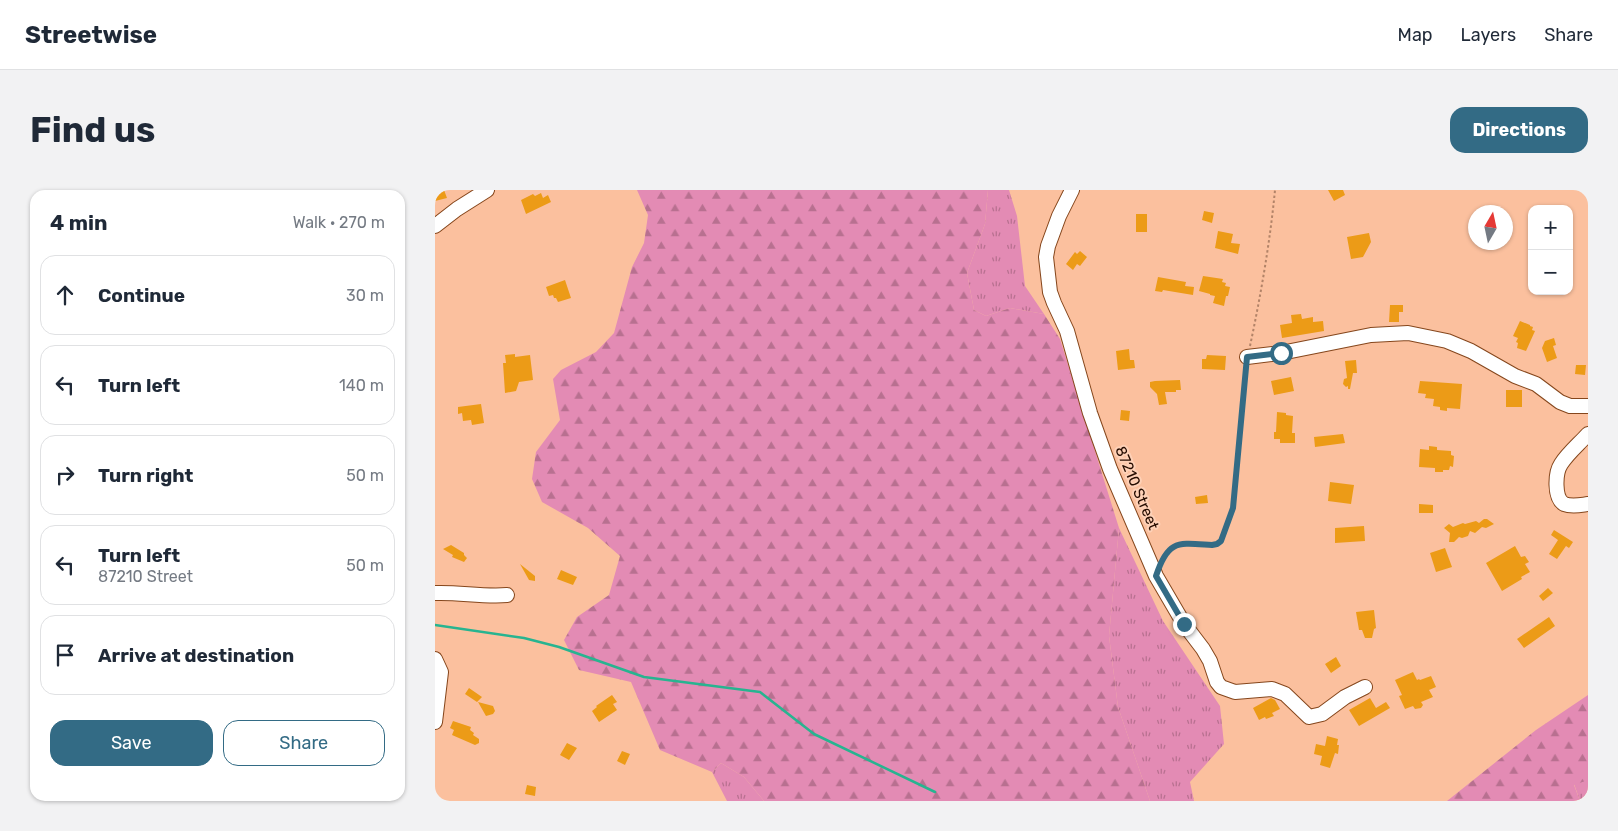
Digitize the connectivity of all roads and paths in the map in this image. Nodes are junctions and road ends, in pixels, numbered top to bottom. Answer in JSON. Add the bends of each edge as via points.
{"nodes":[{"id":1,"x":487,"y":190,"type":"edge"},
{"id":2,"x":1072,"y":190,"type":"edge"},
{"id":3,"x":1275,"y":190,"type":"edge"},
{"id":4,"x":435,"y":226,"type":"edge"},
{"id":5,"x":1247,"y":357,"type":"junction"},
{"id":6,"x":1588,"y":406,"type":"edge"},
{"id":7,"x":1588,"y":434,"type":"edge"},
{"id":8,"x":1588,"y":504,"type":"edge"},
{"id":9,"x":1156,"y":576,"type":"junction"},
{"id":10,"x":435,"y":593,"type":"edge"},
{"id":11,"x":507,"y":596,"type":"dead end"},
{"id":12,"x":435,"y":659,"type":"edge"},
{"id":13,"x":1365,"y":687,"type":"dead end"},
{"id":14,"x":435,"y":722,"type":"edge"}],
"edges":[{"from":1,"to":4,"type":"street"},
{"from":2,"to":9,"type":"street","name":"87210 Street","via":[[1048,246],[1050,292],[1067,331],[1090,413],[1107,459]]},
{"from":3,"to":5,"type":"path","via":[[1259,302]]},
{"from":5,"to":6,"type":"street","via":[[1371,335],[1408,333],[1471,351],[1536,384],[1560,402],[1570,406]]},
{"from":5,"to":9,"type":"path","via":[[1233,508],[1221,541],[1173,547],[1165,552]]},
{"from":7,"to":8,"type":"street","via":[[1561,464],[1556,484],[1562,503]]},
{"from":9,"to":13,"type":"street","name":"87210 Street","via":[[1179,617],[1203,649],[1221,687],[1235,692],[1272,689],[1285,694],[1309,717],[1322,714]]},
{"from":10,"to":11,"type":"street"},
{"from":12,"to":14,"type":"street","via":[[441,672]]}]}
